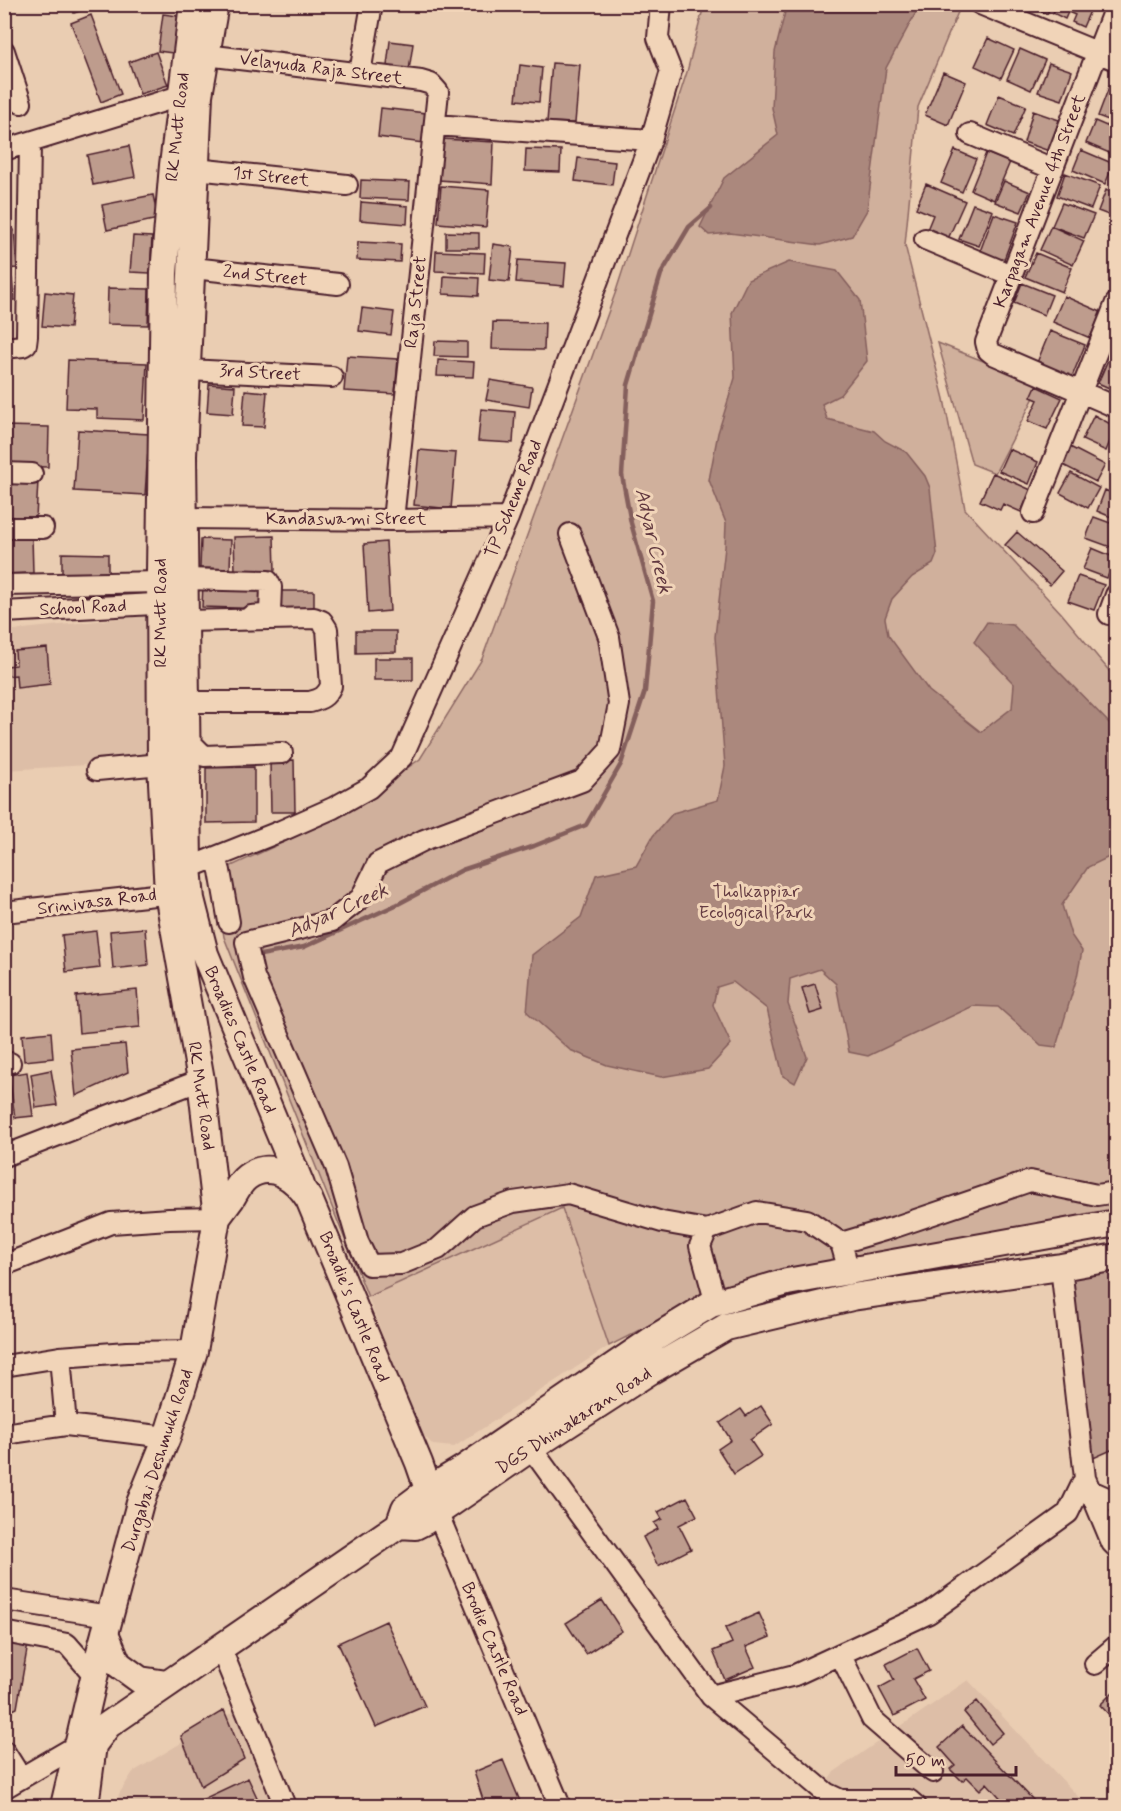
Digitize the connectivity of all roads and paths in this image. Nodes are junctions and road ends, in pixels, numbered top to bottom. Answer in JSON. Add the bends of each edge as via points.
{"nodes":[{"id":1,"x":193,"y":4,"type":"edge"},
{"id":2,"x":215,"y":4,"type":"edge"},
{"id":3,"x":372,"y":4,"type":"edge"},
{"id":4,"x":661,"y":4,"type":"edge"},
{"id":5,"x":980,"y":4,"type":"edge"},
{"id":6,"x":1116,"y":4,"type":"edge"},
{"id":7,"x":4,"y":51,"type":"edge"},
{"id":8,"x":1097,"y":52,"type":"junction"},
{"id":9,"x":206,"y":55,"type":"junction"},
{"id":10,"x":1116,"y":60,"type":"edge"},
{"id":11,"x":360,"y":73,"type":"junction"},
{"id":12,"x":434,"y":86,"type":"joint"},
{"id":13,"x":190,"y":96,"type":"junction"},
{"id":14,"x":21,"y":103,"type":"dead end"},
{"id":15,"x":435,"y":125,"type":"junction"},
{"id":16,"x":970,"y":134,"type":"dead end"},
{"id":17,"x":651,"y":140,"type":"junction"},
{"id":18,"x":30,"y":144,"type":"junction"},
{"id":19,"x":4,"y":150,"type":"edge"},
{"id":20,"x":196,"y":169,"type":"junction"},
{"id":21,"x":1053,"y":169,"type":"junction"},
{"id":22,"x":346,"y":185,"type":"dead end"},
{"id":23,"x":925,"y":239,"type":"dead end"},
{"id":24,"x":193,"y":268,"type":"junction"},
{"id":25,"x":1011,"y":275,"type":"junction"},
{"id":26,"x":338,"y":284,"type":"dead end"},
{"id":27,"x":1116,"y":303,"type":"edge"},
{"id":28,"x":4,"y":348,"type":"edge"},
{"id":29,"x":188,"y":370,"type":"junction"},
{"id":30,"x":332,"y":377,"type":"dead end"},
{"id":31,"x":1082,"y":393,"type":"junction"},
{"id":32,"x":1116,"y":407,"type":"edge"},
{"id":33,"x":4,"y":473,"type":"edge"},
{"id":34,"x":32,"y":474,"type":"dead end"},
{"id":35,"x":1033,"y":513,"type":"dead end"},
{"id":36,"x":184,"y":518,"type":"junction"},
{"id":37,"x":508,"y":518,"type":"junction"},
{"id":38,"x":393,"y":519,"type":"junction"},
{"id":39,"x":4,"y":528,"type":"edge"},
{"id":40,"x":43,"y":528,"type":"dead end"},
{"id":41,"x":570,"y":534,"type":"dead end"},
{"id":42,"x":4,"y":585,"type":"edge"},
{"id":43,"x":1116,"y":595,"type":"edge"},
{"id":44,"x":177,"y":600,"type":"junction"},
{"id":45,"x":4,"y":612,"type":"edge"},
{"id":46,"x":1109,"y":614,"type":"dead end"},
{"id":47,"x":186,"y":702,"type":"junction"},
{"id":48,"x":186,"y":738,"type":"junction"},
{"id":49,"x":282,"y":753,"type":"dead end"},
{"id":50,"x":161,"y":764,"type":"junction"},
{"id":51,"x":97,"y":770,"type":"dead end"},
{"id":52,"x":216,"y":858,"type":"junction"},
{"id":53,"x":182,"y":884,"type":"junction"},
{"id":54,"x":4,"y":912,"type":"edge"},
{"id":55,"x":229,"y":922,"type":"dead end"},
{"id":56,"x":201,"y":1080,"type":"junction"},
{"id":57,"x":4,"y":1156,"type":"edge"},
{"id":58,"x":301,"y":1185,"type":"junction"},
{"id":59,"x":1116,"y":1192,"type":"edge"},
{"id":60,"x":217,"y":1218,"type":"junction"},
{"id":61,"x":1116,"y":1223,"type":"edge"},
{"id":62,"x":707,"y":1230,"type":"junction"},
{"id":63,"x":841,"y":1243,"type":"junction"},
{"id":64,"x":1116,"y":1257,"type":"edge"},
{"id":65,"x":4,"y":1265,"type":"edge"},
{"id":66,"x":1061,"y":1267,"type":"junction"},
{"id":67,"x":849,"y":1271,"type":"junction"},
{"id":68,"x":711,"y":1304,"type":"junction"},
{"id":69,"x":194,"y":1351,"type":"junction"},
{"id":70,"x":60,"y":1357,"type":"junction"},
{"id":71,"x":4,"y":1366,"type":"edge"},
{"id":72,"x":66,"y":1425,"type":"junction"},
{"id":73,"x":4,"y":1434,"type":"edge"},
{"id":74,"x":167,"y":1437,"type":"junction"},
{"id":75,"x":531,"y":1448,"type":"junction"},
{"id":76,"x":1088,"y":1485,"type":"junction"},
{"id":77,"x":433,"y":1501,"type":"junction"},
{"id":78,"x":1116,"y":1502,"type":"edge"},
{"id":79,"x":1116,"y":1547,"type":"edge"},
{"id":80,"x":4,"y":1600,"type":"edge"},
{"id":81,"x":107,"y":1625,"type":"junction"},
{"id":82,"x":4,"y":1632,"type":"edge"},
{"id":83,"x":1116,"y":1646,"type":"edge"},
{"id":84,"x":221,"y":1649,"type":"junction"},
{"id":85,"x":840,"y":1654,"type":"junction"},
{"id":86,"x":1095,"y":1664,"type":"dead end"},
{"id":87,"x":94,"y":1675,"type":"junction"},
{"id":88,"x":167,"y":1684,"type":"junction"},
{"id":89,"x":711,"y":1696,"type":"junction"},
{"id":90,"x":78,"y":1745,"type":"junction"},
{"id":91,"x":4,"y":1751,"type":"edge"},
{"id":92,"x":933,"y":1772,"type":"dead end"},
{"id":93,"x":13,"y":1783,"type":"edge"},
{"id":94,"x":837,"y":1800,"type":"edge"},
{"id":95,"x":64,"y":1806,"type":"edge"},
{"id":96,"x":86,"y":1806,"type":"edge"},
{"id":97,"x":285,"y":1806,"type":"edge"},
{"id":98,"x":560,"y":1806,"type":"edge"},
{"id":99,"x":916,"y":1806,"type":"edge"}],
"edges":[{"from":1,"to":13,"type":"main road","name":"RK Mutt Road"},
{"from":2,"to":9,"type":"main road","name":"RK Mutt Road"},
{"from":3,"to":11,"type":"street"},
{"from":4,"to":17,"type":"street","name":"TP Scheme Road","via":[[658,38],[671,71]]},
{"from":5,"to":8,"type":"street"},
{"from":6,"to":8,"type":"street","name":"Karpagam Avenue 4th Street"},
{"from":7,"to":14,"type":"street"},
{"from":8,"to":10,"type":"street"},
{"from":8,"to":21,"type":"street","name":"Karpagam Avenue 4th Street"},
{"from":9,"to":11,"type":"street","name":"Velayuda Raja Street"},
{"from":9,"to":13,"type":"main road","name":"RK Mutt Road"},
{"from":11,"to":12,"type":"street","name":"Velayuda Raja Street"},
{"from":12,"to":15,"type":"street","name":"Raja Street","via":[[438,92]]},
{"from":13,"to":18,"type":"street"},
{"from":13,"to":20,"type":"main road","name":"RK Mutt Road"},
{"from":13,"to":44,"type":"main road","name":"RK Mutt Road","via":[[164,273]]},
{"from":15,"to":17,"type":"street"},
{"from":15,"to":38,"type":"street","name":"Raja Street"},
{"from":16,"to":21,"type":"street"},
{"from":17,"to":37,"type":"street","name":"TP Scheme Road"},
{"from":18,"to":19,"type":"street"},
{"from":18,"to":28,"type":"street","via":[[26,344]]},
{"from":20,"to":22,"type":"street","name":"1st Street"},
{"from":20,"to":24,"type":"main road","name":"RK Mutt Road"},
{"from":21,"to":25,"type":"street","name":"Karpagam Avenue 4th Street"},
{"from":23,"to":25,"type":"street"},
{"from":24,"to":26,"type":"street","name":"2nd Street"},
{"from":24,"to":29,"type":"main road","name":"RK Mutt Road"},
{"from":25,"to":31,"type":"street","name":"Karpagam Avenue 4th Street","via":[[986,342],[988,350]]},
{"from":27,"to":31,"type":"street"},
{"from":29,"to":30,"type":"street","name":"3rd Street"},
{"from":29,"to":36,"type":"main road","name":"RK Mutt Road"},
{"from":31,"to":32,"type":"street"},
{"from":31,"to":35,"type":"street"},
{"from":33,"to":34,"type":"street"},
{"from":36,"to":38,"type":"street","name":"Kandaswami Street"},
{"from":36,"to":44,"type":"main road","name":"RK Mutt Road"},
{"from":37,"to":38,"type":"street","name":"Kandaswami Street"},
{"from":37,"to":52,"type":"street","name":"TP Scheme Road","via":[[402,757],[369,788],[333,808]]},
{"from":39,"to":40,"type":"street"},
{"from":41,"to":62,"type":"street","via":[[609,637],[619,704],[610,750],[582,781],[424,840],[378,863],[361,898],[332,921],[248,952],[254,977],[336,1167],[358,1242],[369,1264],[401,1264],[438,1249],[475,1216],[513,1202],[568,1194],[662,1222]]},
{"from":42,"to":44,"type":"street"},
{"from":43,"to":46,"type":"street"},
{"from":44,"to":45,"type":"street","name":"School Road"},
{"from":44,"to":47,"type":"main road","name":"RK Mutt Road"},
{"from":44,"to":47,"type":"street","via":[[314,618],[327,629],[331,686],[320,699]]},
{"from":44,"to":50,"type":"main road","name":"RK Mutt Road"},
{"from":47,"to":48,"type":"main road","name":"RK Mutt Road"},
{"from":48,"to":49,"type":"street","via":[[204,756]]},
{"from":48,"to":53,"type":"main road","name":"RK Mutt Road"},
{"from":50,"to":51,"type":"street"},
{"from":50,"to":53,"type":"main road","name":"RK Mutt Road"},
{"from":52,"to":53,"type":"street","name":"TP Scheme Road"},
{"from":52,"to":55,"type":"street"},
{"from":53,"to":54,"type":"street","name":"Srinivasa Road"},
{"from":53,"to":56,"type":"main road","name":"RK Mutt Road"},
{"from":53,"to":58,"type":"main road","name":"Broadies Castle Road","via":[[205,954]]},
{"from":56,"to":57,"type":"street"},
{"from":56,"to":60,"type":"main road","name":"RK Mutt Road"},
{"from":58,"to":60,"type":"main road","via":[[277,1170],[248,1176]]},
{"from":58,"to":77,"type":"main road","name":"Broadie's Castle Road"},
{"from":59,"to":63,"type":"street","via":[[1097,1195],[1030,1181]]},
{"from":60,"to":65,"type":"street","via":[[111,1223]]},
{"from":60,"to":69,"type":"main road","name":"Durgabai Deshmukh Road"},
{"from":61,"to":67,"type":"main road","name":"DGS Dhinakaran Road"},
{"from":62,"to":63,"type":"street","via":[[757,1212],[807,1220]]},
{"from":62,"to":68,"type":"street","via":[[700,1246],[713,1293]]},
{"from":63,"to":67,"type":"street"},
{"from":64,"to":66,"type":"main road","name":"DGS Dhinakaran Road"},
{"from":66,"to":75,"type":"main road","name":"DGS Dhinakaran Road","via":[[852,1297],[726,1327]]},
{"from":66,"to":76,"type":"street"},
{"from":67,"to":68,"type":"main road","name":"DGS Dhinakaran Road","via":[[787,1282]]},
{"from":68,"to":77,"type":"main road","name":"DGS Dhinakaran Road","via":[[655,1338]]},
{"from":69,"to":70,"type":"street"},
{"from":69,"to":74,"type":"main road","name":"Durgabai Deshmukh Road"},
{"from":70,"to":71,"type":"street"},
{"from":70,"to":72,"type":"street"},
{"from":72,"to":73,"type":"street"},
{"from":72,"to":74,"type":"street"},
{"from":74,"to":81,"type":"main road","name":"Durgabai Deshmukh Road","via":[[140,1503]]},
{"from":75,"to":77,"type":"main road","name":"DGS Dhinakaran Road"},
{"from":75,"to":89,"type":"street"},
{"from":76,"to":78,"type":"street"},
{"from":76,"to":79,"type":"street"},
{"from":76,"to":85,"type":"street","via":[[1068,1513],[929,1613]]},
{"from":77,"to":84,"type":"main road","via":[[405,1508],[399,1525]]},
{"from":77,"to":98,"type":"street","name":"Brodie Castle Road"},
{"from":80,"to":81,"type":"street"},
{"from":81,"to":87,"type":"main road","name":"Durgabai Deshmukh Road"},
{"from":81,"to":88,"type":"main road","via":[[118,1664],[140,1680]]},
{"from":82,"to":87,"type":"street","via":[[67,1644]]},
{"from":83,"to":86,"type":"street"},
{"from":84,"to":88,"type":"main road"},
{"from":84,"to":97,"type":"street"},
{"from":85,"to":89,"type":"street","via":[[795,1675]]},
{"from":85,"to":92,"type":"street","via":[[872,1719]]},
{"from":87,"to":90,"type":"main road","name":"Durgabai Deshmukh Road"},
{"from":88,"to":96,"type":"main road","via":[[108,1725],[93,1745]]},
{"from":89,"to":94,"type":"street"},
{"from":90,"to":93,"type":"street"},
{"from":90,"to":95,"type":"main road","name":"Durgabai Deshmukh Road"},
{"from":91,"to":93,"type":"street"},
{"from":94,"to":99,"type":"street","via":[[909,1800]]}]}
